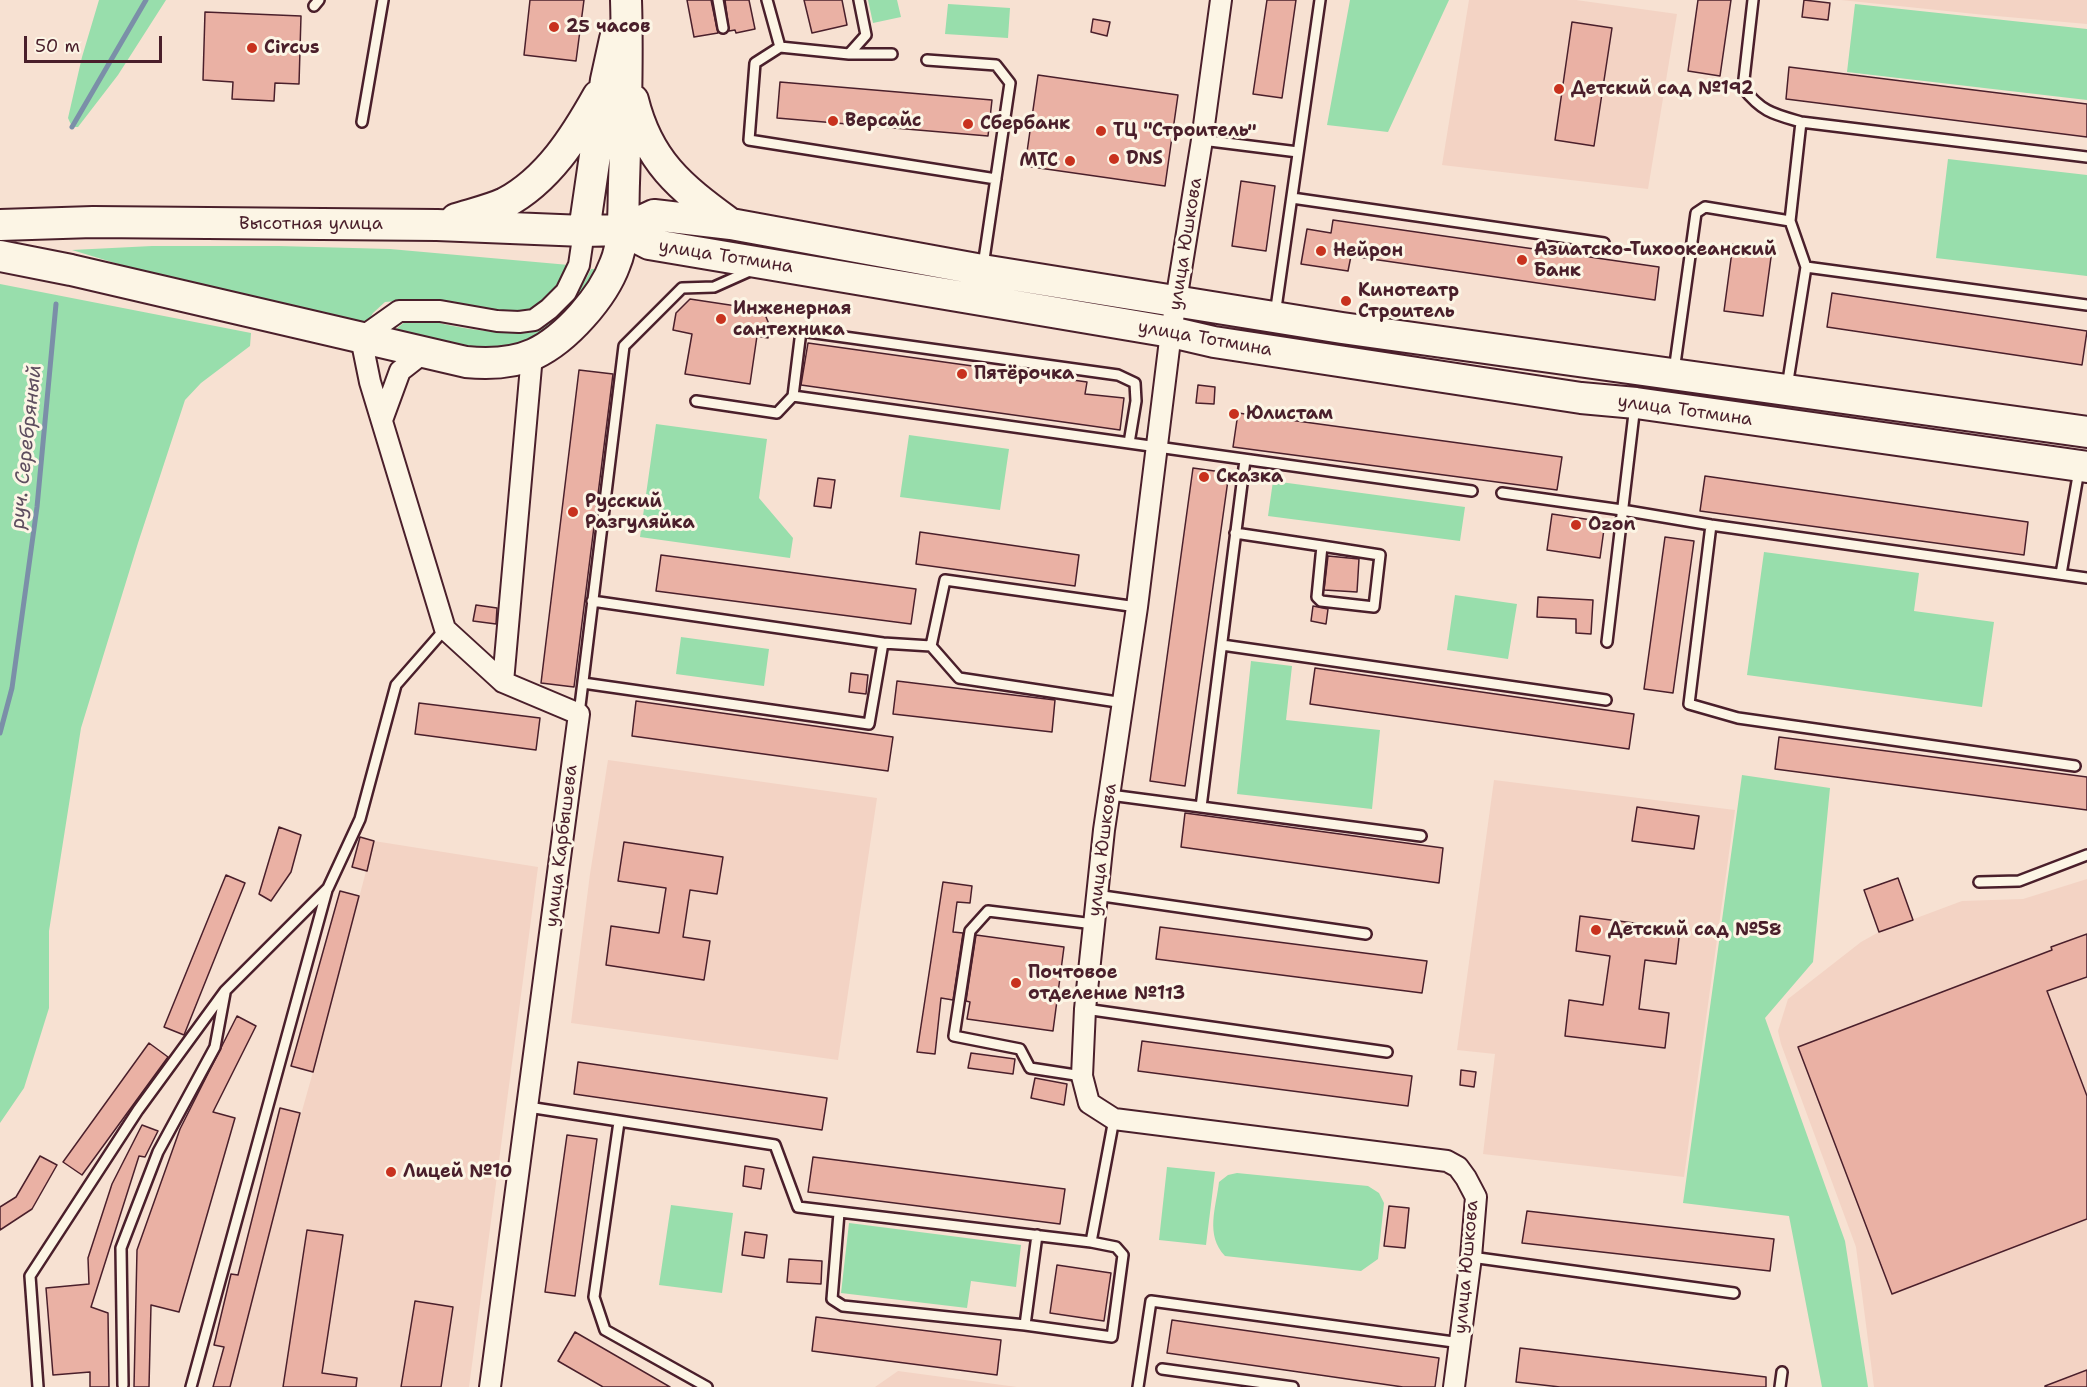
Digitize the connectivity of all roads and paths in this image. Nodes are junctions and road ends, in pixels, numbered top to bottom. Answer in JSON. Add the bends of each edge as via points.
{"nodes":[{"id":1,"x":383,"y":0,"type":"edge"},
{"id":2,"x":625,"y":0,"type":"edge"},
{"id":3,"x":718,"y":0,"type":"edge"},
{"id":4,"x":767,"y":0,"type":"edge"},
{"id":5,"x":859,"y":0,"type":"edge"},
{"id":6,"x":1221,"y":0,"type":"edge"},
{"id":7,"x":1320,"y":0,"type":"edge"},
{"id":8,"x":1753,"y":0,"type":"edge"},
{"id":9,"x":723,"y":28,"type":"dead end"},
{"id":10,"x":780,"y":47,"type":"junction"},
{"id":11,"x":849,"y":54,"type":"junction"},
{"id":12,"x":892,"y":54,"type":"dead end"},
{"id":13,"x":927,"y":60,"type":"dead end"},
{"id":14,"x":617,"y":79,"type":"junction"},
{"id":15,"x":362,"y":122,"type":"dead end"},
{"id":16,"x":1801,"y":122,"type":"junction"},
{"id":17,"x":1202,"y":140,"type":"junction"},
{"id":18,"x":1298,"y":152,"type":"junction"},
{"id":19,"x":2087,"y":157,"type":"edge"},
{"id":20,"x":996,"y":179,"type":"junction"},
{"id":21,"x":1292,"y":198,"type":"junction"},
{"id":22,"x":1790,"y":221,"type":"junction"},
{"id":23,"x":731,"y":224,"type":"junction"},
{"id":24,"x":0,"y":225,"type":"edge"},
{"id":25,"x":437,"y":225,"type":"junction"},
{"id":26,"x":622,"y":230,"type":"junction"},
{"id":27,"x":584,"y":231,"type":"junction"},
{"id":28,"x":1605,"y":243,"type":"dead end"},
{"id":29,"x":0,"y":256,"type":"edge"},
{"id":30,"x":767,"y":263,"type":"junction"},
{"id":31,"x":1806,"y":267,"type":"junction"},
{"id":32,"x":982,"y":270,"type":"junction"},
{"id":33,"x":1177,"y":301,"type":"junction"},
{"id":34,"x":2087,"y":305,"type":"edge"},
{"id":35,"x":1275,"y":317,"type":"junction"},
{"id":36,"x":1171,"y":332,"type":"junction"},
{"id":37,"x":361,"y":338,"type":"junction"},
{"id":38,"x":423,"y":353,"type":"junction"},
{"id":39,"x":532,"y":355,"type":"junction"},
{"id":40,"x":1673,"y":374,"type":"junction"},
{"id":41,"x":1787,"y":390,"type":"junction"},
{"id":42,"x":793,"y":396,"type":"junction"},
{"id":43,"x":696,"y":401,"type":"dead end"},
{"id":44,"x":1636,"y":403,"type":"junction"},
{"id":45,"x":382,"y":420,"type":"junction"},
{"id":46,"x":2087,"y":432,"type":"edge"},
{"id":47,"x":1130,"y":443,"type":"junction"},
{"id":48,"x":1157,"y":447,"type":"junction"},
{"id":49,"x":1245,"y":460,"type":"junction"},
{"id":50,"x":2083,"y":466,"type":"edge"},
{"id":51,"x":1472,"y":491,"type":"dead end"},
{"id":52,"x":1502,"y":493,"type":"dead end"},
{"id":53,"x":1622,"y":510,"type":"junction"},
{"id":54,"x":1711,"y":525,"type":"junction"},
{"id":55,"x":1234,"y":533,"type":"junction"},
{"id":56,"x":1322,"y":546,"type":"junction"},
{"id":57,"x":2061,"y":574,"type":"junction"},
{"id":58,"x":2087,"y":578,"type":"edge"},
{"id":59,"x":592,"y":601,"type":"junction"},
{"id":60,"x":1137,"y":607,"type":"junction"},
{"id":61,"x":445,"y":629,"type":"junction"},
{"id":62,"x":1607,"y":642,"type":"dead end"},
{"id":63,"x":882,"y":643,"type":"junction"},
{"id":64,"x":1222,"y":645,"type":"junction"},
{"id":65,"x":931,"y":646,"type":"junction"},
{"id":66,"x":503,"y":682,"type":"junction"},
{"id":67,"x":583,"y":683,"type":"junction"},
{"id":68,"x":1606,"y":700,"type":"dead end"},
{"id":69,"x":1124,"y":703,"type":"junction"},
{"id":70,"x":579,"y":714,"type":"junction"},
{"id":71,"x":2075,"y":766,"type":"dead end"},
{"id":72,"x":1110,"y":795,"type":"junction"},
{"id":73,"x":1201,"y":807,"type":"junction"},
{"id":74,"x":1421,"y":836,"type":"dead end"},
{"id":75,"x":2087,"y":855,"type":"edge"},
{"id":76,"x":1978,"y":882,"type":"dead end"},
{"id":77,"x":328,"y":888,"type":"junction"},
{"id":78,"x":1096,"y":895,"type":"junction"},
{"id":79,"x":1094,"y":924,"type":"junction"},
{"id":80,"x":1366,"y":934,"type":"dead end"},
{"id":81,"x":225,"y":991,"type":"junction"},
{"id":82,"x":1085,"y":1009,"type":"junction"},
{"id":83,"x":1387,"y":1052,"type":"dead end"},
{"id":84,"x":1082,"y":1076,"type":"junction"},
{"id":85,"x":528,"y":1107,"type":"junction"},
{"id":86,"x":1114,"y":1119,"type":"junction"},
{"id":87,"x":619,"y":1122,"type":"junction"},
{"id":88,"x":839,"y":1213,"type":"junction"},
{"id":89,"x":1037,"y":1235,"type":"junction"},
{"id":90,"x":1091,"y":1242,"type":"junction"},
{"id":91,"x":1471,"y":1257,"type":"junction"},
{"id":92,"x":1734,"y":1293,"type":"dead end"},
{"id":93,"x":1025,"y":1325,"type":"junction"},
{"id":94,"x":1461,"y":1343,"type":"junction"},
{"id":95,"x":1162,"y":1369,"type":"dead end"},
{"id":96,"x":1782,"y":1372,"type":"dead end"},
{"id":97,"x":123,"y":1384,"type":"dead end"},
{"id":98,"x":38,"y":1387,"type":"edge"},
{"id":99,"x":191,"y":1387,"type":"edge"},
{"id":100,"x":490,"y":1387,"type":"edge"},
{"id":101,"x":707,"y":1387,"type":"edge"},
{"id":102,"x":1138,"y":1387,"type":"edge"},
{"id":103,"x":1293,"y":1387,"type":"edge"},
{"id":104,"x":1454,"y":1387,"type":"edge"},
{"id":105,"x":1780,"y":1387,"type":"edge"}],
"edges":[{"from":1,"to":15,"type":"lane"},
{"from":2,"to":14,"type":"main road"},
{"from":3,"to":9,"type":"lane"},
{"from":4,"to":10,"type":"lane"},
{"from":5,"to":11,"type":"lane","via":[[866,35]]},
{"from":6,"to":17,"type":"street","name":"улица Юшкова"},
{"from":7,"to":18,"type":"lane"},
{"from":8,"to":16,"type":"lane","via":[[1743,88],[1767,112]]},
{"from":10,"to":11,"type":"lane"},
{"from":10,"to":20,"type":"lane","via":[[754,63],[749,140]]},
{"from":11,"to":12,"type":"lane"},
{"from":13,"to":20,"type":"lane","via":[[996,65],[1010,83]]},
{"from":14,"to":23,"type":"main road","via":[[656,157],[692,196]]},
{"from":14,"to":25,"type":"main road","via":[[561,155],[532,184],[504,203]]},
{"from":14,"to":26,"type":"main road"},
{"from":14,"to":27,"type":"main road"},
{"from":16,"to":19,"type":"lane"},
{"from":16,"to":22,"type":"lane"},
{"from":17,"to":18,"type":"lane"},
{"from":17,"to":33,"type":"street","name":"улица Юшкова"},
{"from":18,"to":21,"type":"lane"},
{"from":20,"to":32,"type":"lane"},
{"from":21,"to":28,"type":"lane"},
{"from":21,"to":35,"type":"lane"},
{"from":22,"to":31,"type":"lane"},
{"from":22,"to":40,"type":"lane","via":[[1705,207],[1696,213]]},
{"from":23,"to":26,"type":"main road","name":"улица Тотмина","via":[[654,215]]},
{"from":23,"to":32,"type":"main road","name":"улица Тотмина"},
{"from":24,"to":25,"type":"main road","name":"Высотная улица"},
{"from":25,"to":27,"type":"main road","name":"Высотная улица"},
{"from":26,"to":27,"type":"main road","name":"Высотная улица"},
{"from":26,"to":30,"type":"main road","name":"улица Тотмина","via":[[649,244]]},
{"from":26,"to":39,"type":"main road","via":[[616,263],[602,291],[582,316]]},
{"from":27,"to":37,"type":"street","via":[[579,265],[566,292],[534,320],[497,321],[441,311],[399,311]]},
{"from":29,"to":37,"type":"main road"},
{"from":30,"to":36,"type":"main road","name":"улица Тотмина"},
{"from":30,"to":59,"type":"lane","via":[[714,287],[682,288],[624,346]]},
{"from":31,"to":34,"type":"lane"},
{"from":31,"to":41,"type":"lane"},
{"from":32,"to":33,"type":"main road","name":"улица Тотмина"},
{"from":33,"to":35,"type":"main road","name":"улица Тотмина"},
{"from":33,"to":36,"type":"street","name":"улица Юшкова"},
{"from":35,"to":40,"type":"main road","name":"улица Тотмина"},
{"from":36,"to":44,"type":"main road","name":"улица Тотмина","via":[[1225,344]]},
{"from":36,"to":48,"type":"street","name":"улица Юшкова"},
{"from":37,"to":38,"type":"main road"},
{"from":37,"to":45,"type":"street"},
{"from":38,"to":39,"type":"main road","via":[[484,364]]},
{"from":38,"to":45,"type":"street","via":[[400,371]]},
{"from":39,"to":66,"type":"street"},
{"from":40,"to":41,"type":"main road","name":"улица Тотмина"},
{"from":41,"to":46,"type":"main road","name":"улица Тотмина"},
{"from":42,"to":43,"type":"lane","via":[[777,413]]},
{"from":42,"to":47,"type":"lane"},
{"from":42,"to":47,"type":"lane","via":[[801,331],[1118,375],[1135,383]]},
{"from":44,"to":50,"type":"main road","name":"улица Тотмина"},
{"from":44,"to":53,"type":"lane"},
{"from":45,"to":61,"type":"street"},
{"from":47,"to":48,"type":"lane"},
{"from":48,"to":49,"type":"lane"},
{"from":48,"to":60,"type":"street","name":"улица Юшкова"},
{"from":49,"to":51,"type":"lane"},
{"from":49,"to":55,"type":"lane"},
{"from":50,"to":57,"type":"lane"},
{"from":52,"to":53,"type":"lane"},
{"from":53,"to":54,"type":"lane"},
{"from":53,"to":62,"type":"lane"},
{"from":54,"to":57,"type":"lane"},
{"from":54,"to":71,"type":"lane","via":[[1689,704],[1738,718]]},
{"from":55,"to":56,"type":"lane"},
{"from":55,"to":64,"type":"lane"},
{"from":56,"to":56,"type":"lane","via":[[1317,597],[1321,601],[1374,608],[1380,555]]},
{"from":57,"to":58,"type":"lane"},
{"from":59,"to":63,"type":"lane"},
{"from":59,"to":67,"type":"lane"},
{"from":60,"to":65,"type":"lane","via":[[945,580]]},
{"from":60,"to":69,"type":"street","name":"улица Юшкова"},
{"from":61,"to":66,"type":"street"},
{"from":61,"to":77,"type":"lane","via":[[396,685],[360,819]]},
{"from":63,"to":65,"type":"lane"},
{"from":63,"to":67,"type":"lane","via":[[869,724]]},
{"from":64,"to":68,"type":"lane"},
{"from":64,"to":73,"type":"lane"},
{"from":65,"to":69,"type":"lane","via":[[959,678]]},
{"from":66,"to":70,"type":"street"},
{"from":67,"to":70,"type":"lane"},
{"from":69,"to":72,"type":"street","name":"улица Юшкова"},
{"from":70,"to":85,"type":"street","name":"улица Карбышева"},
{"from":72,"to":73,"type":"lane"},
{"from":72,"to":78,"type":"street","name":"улица Юшкова"},
{"from":73,"to":74,"type":"lane"},
{"from":75,"to":76,"type":"lane","via":[[2019,881]]},
{"from":77,"to":81,"type":"lane"},
{"from":77,"to":99,"type":"lane"},
{"from":78,"to":79,"type":"street","name":"улица Юшкова"},
{"from":78,"to":80,"type":"lane"},
{"from":79,"to":82,"type":"street","name":"улица Юшкова"},
{"from":79,"to":84,"type":"lane","via":[[988,911],[970,931],[954,1036],[1020,1049],[1030,1068]]},
{"from":81,"to":97,"type":"lane","via":[[215,1047],[158,1152],[121,1248]]},
{"from":81,"to":98,"type":"lane","via":[[138,1110],[30,1276]]},
{"from":82,"to":83,"type":"lane"},
{"from":82,"to":84,"type":"street","name":"улица Юшкова"},
{"from":84,"to":86,"type":"street","name":"улица Юшкова","via":[[1089,1103]]},
{"from":85,"to":87,"type":"lane"},
{"from":85,"to":100,"type":"street","name":"улица Карбышева"},
{"from":86,"to":90,"type":"lane"},
{"from":86,"to":91,"type":"street","name":"улица Юшкова","via":[[1447,1161],[1458,1167],[1476,1197]]},
{"from":87,"to":88,"type":"lane","via":[[775,1145],[798,1207]]},
{"from":87,"to":101,"type":"lane","via":[[594,1297],[605,1330]]},
{"from":88,"to":89,"type":"lane"},
{"from":88,"to":93,"type":"lane","via":[[832,1299],[843,1306]]},
{"from":89,"to":90,"type":"lane"},
{"from":89,"to":93,"type":"lane"},
{"from":90,"to":93,"type":"lane","via":[[1116,1247],[1123,1256],[1112,1337]]},
{"from":91,"to":92,"type":"lane"},
{"from":91,"to":94,"type":"street","name":"улица Юшкова"},
{"from":94,"to":102,"type":"lane","via":[[1151,1301]]},
{"from":94,"to":104,"type":"street","name":"улица Юшкова"},
{"from":95,"to":103,"type":"lane"},
{"from":96,"to":105,"type":"lane"}]}
